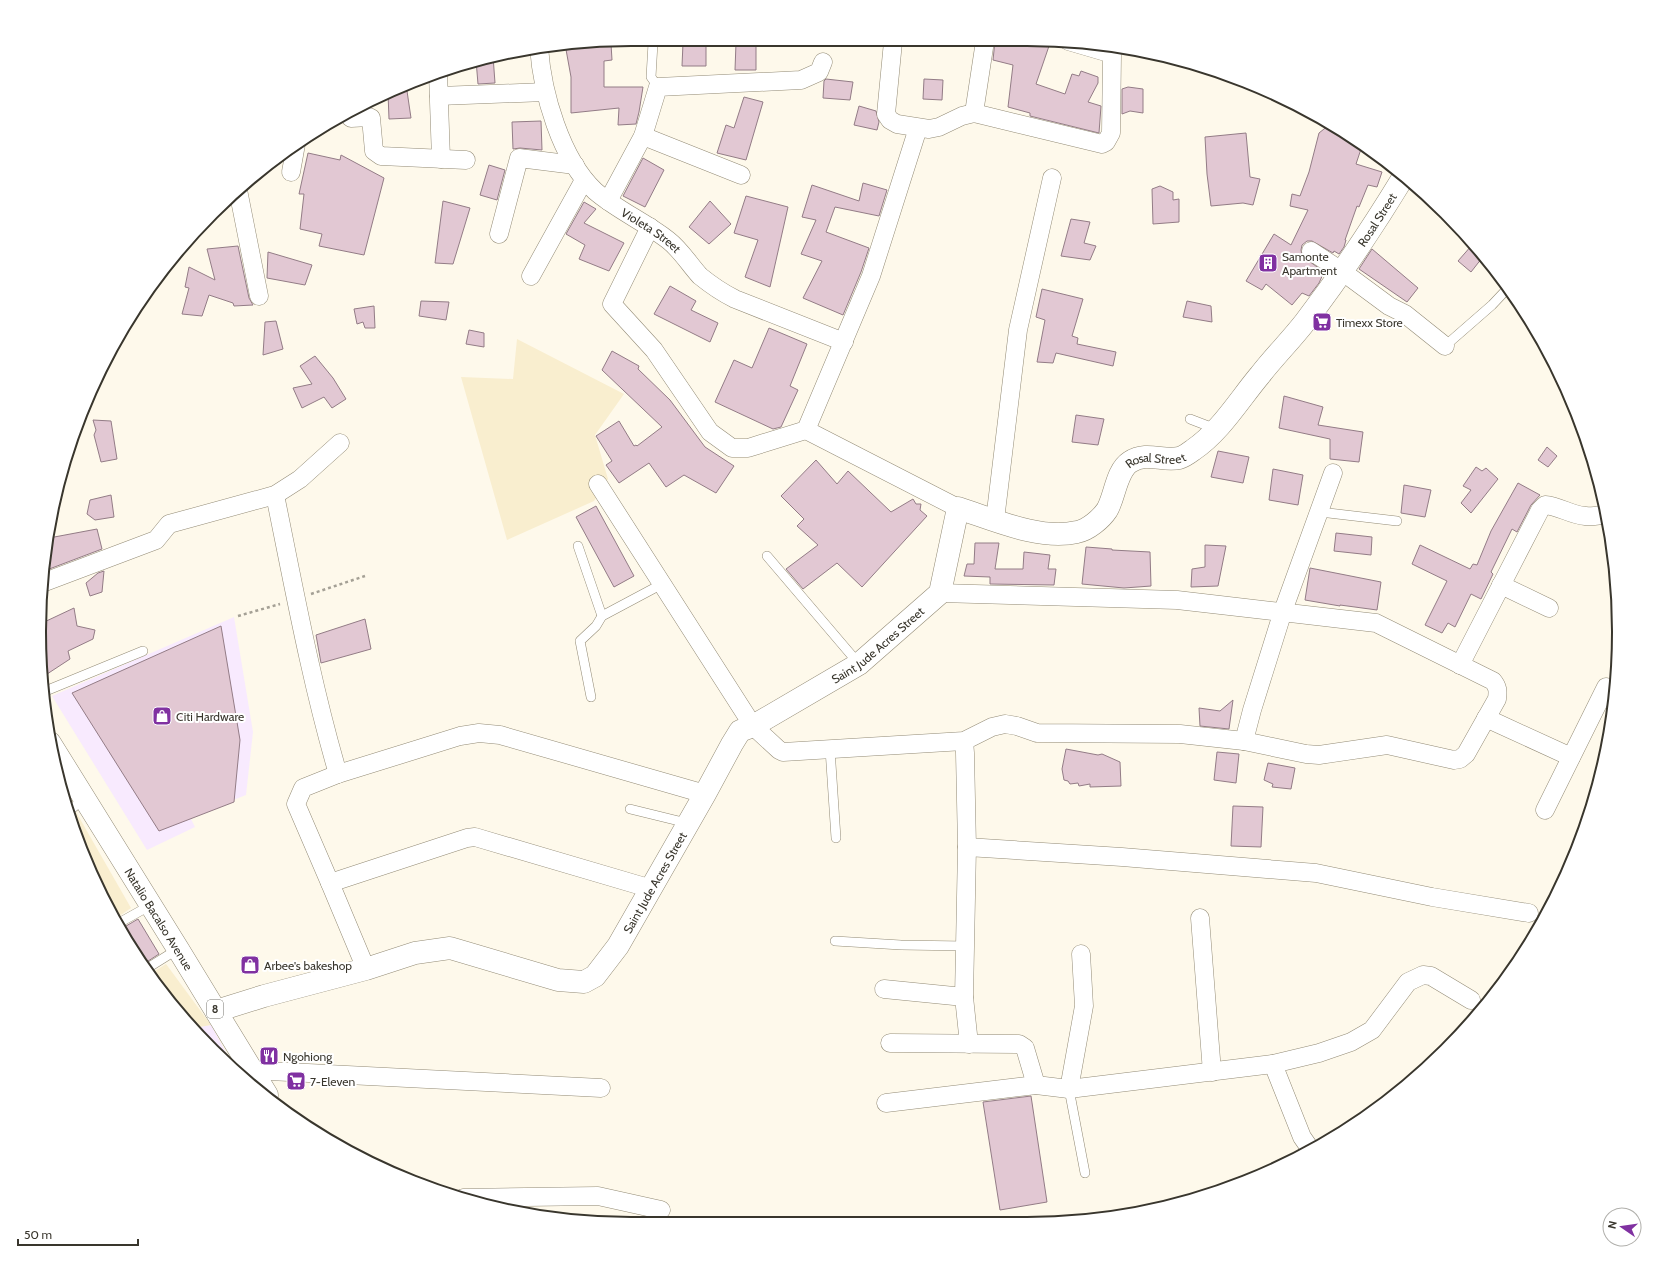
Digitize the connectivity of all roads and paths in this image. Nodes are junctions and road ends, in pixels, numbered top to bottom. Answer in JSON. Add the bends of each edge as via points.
{"nodes":[{"id":1,"x":653,"y":46,"type":"edge"},
{"id":2,"x":893,"y":46,"type":"edge"},
{"id":3,"x":984,"y":46,"type":"edge"},
{"id":4,"x":1102,"y":51,"type":"edge"},
{"id":5,"x":540,"y":53,"type":"edge"},
{"id":6,"x":823,"y":62,"type":"dead end"},
{"id":7,"x":438,"y":79,"type":"edge"},
{"id":8,"x":658,"y":87,"type":"junction"},
{"id":9,"x":546,"y":92,"type":"junction"},
{"id":10,"x":439,"y":96,"type":"junction"},
{"id":11,"x":974,"y":113,"type":"junction"},
{"id":12,"x":351,"y":118,"type":"edge"},
{"id":13,"x":918,"y":128,"type":"junction"},
{"id":14,"x":643,"y":136,"type":"junction"},
{"id":15,"x":294,"y":154,"type":"edge"},
{"id":16,"x":441,"y":159,"type":"junction"},
{"id":17,"x":466,"y":160,"type":"dead end"},
{"id":18,"x":290,"y":172,"type":"dead end"},
{"id":19,"x":580,"y":172,"type":"junction"},
{"id":20,"x":741,"y":176,"type":"dead end"},
{"id":21,"x":1052,"y":178,"type":"dead end"},
{"id":22,"x":1401,"y":181,"type":"edge"},
{"id":23,"x":239,"y":196,"type":"edge"},
{"id":24,"x":608,"y":201,"type":"junction"},
{"id":25,"x":650,"y":227,"type":"junction"},
{"id":26,"x":499,"y":234,"type":"dead end"},
{"id":27,"x":1311,"y":251,"type":"dead end"},
{"id":28,"x":1343,"y":272,"type":"junction"},
{"id":29,"x":531,"y":276,"type":"dead end"},
{"id":30,"x":1504,"y":293,"type":"edge"},
{"id":31,"x":259,"y":296,"type":"dead end"},
{"id":32,"x":844,"y":342,"type":"junction"},
{"id":33,"x":1445,"y":346,"type":"joint"},
{"id":34,"x":1190,"y":419,"type":"dead end"},
{"id":35,"x":1216,"y":429,"type":"junction"},
{"id":36,"x":806,"y":430,"type":"junction"},
{"id":37,"x":340,"y":443,"type":"dead end"},
{"id":38,"x":1334,"y":473,"type":"dead end"},
{"id":39,"x":598,"y":484,"type":"dead end"},
{"id":40,"x":274,"y":495,"type":"junction"},
{"id":41,"x":958,"y":508,"type":"junction"},
{"id":42,"x":1320,"y":512,"type":"junction"},
{"id":43,"x":1600,"y":515,"type":"edge"},
{"id":44,"x":995,"y":520,"type":"junction"},
{"id":45,"x":1397,"y":521,"type":"dead end"},
{"id":46,"x":578,"y":546,"type":"dead end"},
{"id":47,"x":767,"y":556,"type":"dead end"},
{"id":48,"x":48,"y":581,"type":"edge"},
{"id":49,"x":662,"y":584,"type":"junction"},
{"id":50,"x":1501,"y":585,"type":"junction"},
{"id":51,"x":940,"y":593,"type":"junction"},
{"id":52,"x":1549,"y":608,"type":"dead end"},
{"id":53,"x":1283,"y":611,"type":"junction"},
{"id":54,"x":602,"y":616,"type":"junction"},
{"id":55,"x":143,"y":651,"type":"dead end"},
{"id":56,"x":859,"y":664,"type":"junction"},
{"id":57,"x":1460,"y":665,"type":"junction"},
{"id":58,"x":1606,"y":687,"type":"dead end"},
{"id":59,"x":49,"y":690,"type":"edge"},
{"id":60,"x":591,"y":697,"type":"dead end"},
{"id":61,"x":1486,"y":718,"type":"junction"},
{"id":62,"x":753,"y":726,"type":"junction"},
{"id":63,"x":964,"y":741,"type":"junction"},
{"id":64,"x":1244,"y":742,"type":"junction"},
{"id":65,"x":830,"y":749,"type":"junction"},
{"id":66,"x":1571,"y":757,"type":"junction"},
{"id":67,"x":60,"y":760,"type":"edge"},
{"id":68,"x":338,"y":774,"type":"junction"},
{"id":69,"x":705,"y":794,"type":"junction"},
{"id":70,"x":84,"y":799,"type":"junction"},
{"id":71,"x":73,"y":807,"type":"edge"},
{"id":72,"x":630,"y":809,"type":"dead end"},
{"id":73,"x":1545,"y":810,"type":"dead end"},
{"id":74,"x":689,"y":824,"type":"junction"},
{"id":75,"x":836,"y":838,"type":"dead end"},
{"id":76,"x":967,"y":847,"type":"junction"},
{"id":77,"x":330,"y":883,"type":"junction"},
{"id":78,"x":652,"y":889,"type":"junction"},
{"id":79,"x":151,"y":905,"type":"junction"},
{"id":80,"x":1528,"y":912,"type":"dead end"},
{"id":81,"x":1200,"y":918,"type":"dead end"},
{"id":82,"x":123,"y":921,"type":"edge"},
{"id":83,"x":835,"y":941,"type":"dead end"},
{"id":84,"x":964,"y":946,"type":"junction"},
{"id":85,"x":178,"y":949,"type":"junction"},
{"id":86,"x":1081,"y":954,"type":"dead end"},
{"id":87,"x":151,"y":966,"type":"edge"},
{"id":88,"x":366,"y":969,"type":"junction"},
{"id":89,"x":884,"y":989,"type":"dead end"},
{"id":90,"x":964,"y":997,"type":"junction"},
{"id":91,"x":1471,"y":1000,"type":"dead end"},
{"id":92,"x":216,"y":1011,"type":"junction"},
{"id":93,"x":890,"y":1043,"type":"dead end"},
{"id":94,"x":969,"y":1044,"type":"junction"},
{"id":95,"x":1273,"y":1064,"type":"junction"},
{"id":96,"x":251,"y":1070,"type":"junction"},
{"id":97,"x":1212,"y":1072,"type":"junction"},
{"id":98,"x":260,"y":1084,"type":"edge"},
{"id":99,"x":1036,"y":1085,"type":"junction"},
{"id":100,"x":601,"y":1088,"type":"dead end"},
{"id":101,"x":1070,"y":1089,"type":"junction"},
{"id":102,"x":886,"y":1103,"type":"dead end"},
{"id":103,"x":1307,"y":1143,"type":"edge"},
{"id":104,"x":1085,"y":1173,"type":"dead end"},
{"id":105,"x":483,"y":1198,"type":"edge"},
{"id":106,"x":661,"y":1210,"type":"dead end"}],
"edges":[{"from":1,"to":8,"type":"lane","via":[[651,77]]},
{"from":2,"to":13,"type":"street","via":[[886,114],[897,124]]},
{"from":3,"to":11,"type":"street"},
{"from":4,"to":11,"type":"street","via":[[1112,55],[1111,133],[1102,144]]},
{"from":5,"to":9,"type":"street","name":"Violeta Street"},
{"from":6,"to":8,"type":"street","via":[[819,72],[801,80]]},
{"from":7,"to":10,"type":"street"},
{"from":8,"to":14,"type":"street"},
{"from":9,"to":10,"type":"street"},
{"from":9,"to":19,"type":"street","name":"Violeta Street","via":[[559,134]]},
{"from":10,"to":16,"type":"street"},
{"from":11,"to":13,"type":"street","via":[[939,127]]},
{"from":12,"to":16,"type":"street","via":[[371,118],[374,151],[377,154]]},
{"from":13,"to":32,"type":"street","via":[[871,276]]},
{"from":14,"to":20,"type":"street"},
{"from":14,"to":24,"type":"street"},
{"from":15,"to":18,"type":"street"},
{"from":16,"to":17,"type":"street"},
{"from":19,"to":24,"type":"street","name":"Violeta Street"},
{"from":19,"to":26,"type":"street","via":[[519,158]]},
{"from":19,"to":29,"type":"street"},
{"from":21,"to":44,"type":"street","via":[[1018,330]]},
{"from":22,"to":28,"type":"street","name":"Rosal Street"},
{"from":23,"to":31,"type":"street"},
{"from":24,"to":25,"type":"street","name":"Violeta Street"},
{"from":25,"to":32,"type":"street","name":"Violeta Street","via":[[669,241],[700,276],[720,291]]},
{"from":25,"to":36,"type":"street","via":[[612,304],[654,350],[710,432],[732,448],[748,448]]},
{"from":27,"to":28,"type":"street"},
{"from":28,"to":33,"type":"street","via":[[1405,314]]},
{"from":28,"to":35,"type":"street","name":"Rosal Street","via":[[1304,324]]},
{"from":30,"to":33,"type":"lane"},
{"from":32,"to":36,"type":"street"},
{"from":34,"to":35,"type":"lane"},
{"from":35,"to":44,"type":"street","name":"Rosal Street","via":[[1194,450],[1179,458],[1141,457],[1128,463],[1119,477],[1107,510],[1093,525],[1078,532],[1052,534]]},
{"from":36,"to":41,"type":"street","name":"Rosal Street"},
{"from":37,"to":40,"type":"street","via":[[300,479]]},
{"from":38,"to":42,"type":"street"},
{"from":39,"to":49,"type":"street"},
{"from":40,"to":48,"type":"street","via":[[169,524],[156,540]]},
{"from":40,"to":68,"type":"street","via":[[308,657]]},
{"from":41,"to":44,"type":"street","name":"Rosal Street"},
{"from":41,"to":51,"type":"street"},
{"from":42,"to":45,"type":"lane"},
{"from":42,"to":53,"type":"street"},
{"from":43,"to":50,"type":"street","via":[[1574,514],[1545,505]]},
{"from":46,"to":54,"type":"lane"},
{"from":47,"to":56,"type":"lane"},
{"from":49,"to":54,"type":"lane"},
{"from":49,"to":62,"type":"street"},
{"from":50,"to":52,"type":"street"},
{"from":50,"to":57,"type":"street"},
{"from":51,"to":53,"type":"street","via":[[1177,600]]},
{"from":51,"to":56,"type":"street","name":"Saint Jude Acres Street"},
{"from":53,"to":57,"type":"street","via":[[1376,623]]},
{"from":53,"to":64,"type":"street"},
{"from":54,"to":60,"type":"lane","via":[[596,626],[580,641]]},
{"from":55,"to":59,"type":"lane"},
{"from":56,"to":62,"type":"street","name":"Saint Jude Acres Street"},
{"from":57,"to":61,"type":"street","via":[[1493,681],[1497,686],[1496,699]]},
{"from":58,"to":66,"type":"street"},
{"from":61,"to":64,"type":"street","via":[[1466,754],[1454,760],[1387,745],[1319,755]]},
{"from":61,"to":66,"type":"street"},
{"from":62,"to":65,"type":"street","via":[[783,752]]},
{"from":62,"to":69,"type":"street","name":"Saint Jude Acres Street","via":[[740,731]]},
{"from":63,"to":64,"type":"street","via":[[992,727],[1005,724],[1037,732],[1180,734]]},
{"from":63,"to":65,"type":"street"},
{"from":63,"to":76,"type":"street"},
{"from":65,"to":75,"type":"lane"},
{"from":66,"to":73,"type":"street"},
{"from":67,"to":70,"type":"street","name":"Natalio Bacalso Avenue","number":"8"},
{"from":68,"to":69,"type":"street","via":[[460,736],[479,733],[500,736]]},
{"from":68,"to":77,"type":"street","via":[[303,788],[296,804]]},
{"from":69,"to":74,"type":"street","name":"Saint Jude Acres Street"},
{"from":70,"to":71,"type":"lane"},
{"from":70,"to":79,"type":"street","name":"Natalio Bacalso Avenue","number":"8"},
{"from":72,"to":74,"type":"lane"},
{"from":74,"to":78,"type":"street","name":"Saint Jude Acres Street"},
{"from":76,"to":80,"type":"street","via":[[1316,872],[1432,897]]},
{"from":76,"to":84,"type":"street"},
{"from":77,"to":78,"type":"street","via":[[474,837]]},
{"from":77,"to":88,"type":"street"},
{"from":78,"to":88,"type":"street","name":"Saint Jude Acres Street","via":[[618,946],[595,976],[584,982],[558,980],[450,948],[414,953]]},
{"from":79,"to":82,"type":"lane"},
{"from":79,"to":85,"type":"street","name":"Natalio Bacalso Avenue","number":"8"},
{"from":81,"to":97,"type":"street"},
{"from":83,"to":84,"type":"lane"},
{"from":84,"to":90,"type":"street"},
{"from":85,"to":87,"type":"lane"},
{"from":85,"to":92,"type":"street","name":"Natalio Bacalso Avenue","number":"8"},
{"from":86,"to":101,"type":"street","via":[[1084,1006]]},
{"from":88,"to":92,"type":"street","name":"Saint Jude Acres Street"},
{"from":89,"to":90,"type":"street"},
{"from":90,"to":94,"type":"street"},
{"from":91,"to":95,"type":"street","via":[[1431,976],[1423,975],[1408,982],[1372,1030],[1351,1042],[1319,1053]]},
{"from":92,"to":96,"type":"street","name":"Natalio Bacalso Avenue","number":"8"},
{"from":93,"to":94,"type":"street"},
{"from":94,"to":99,"type":"street","via":[[1019,1044],[1026,1051]]},
{"from":95,"to":97,"type":"street"},
{"from":95,"to":103,"type":"street"},
{"from":96,"to":98,"type":"street","name":"Natalio Bacalso Avenue","number":"8"},
{"from":96,"to":100,"type":"street"},
{"from":97,"to":101,"type":"street"},
{"from":99,"to":101,"type":"street"},
{"from":99,"to":102,"type":"street"},
{"from":101,"to":104,"type":"lane"},
{"from":105,"to":106,"type":"street","via":[[598,1196]]}]}
